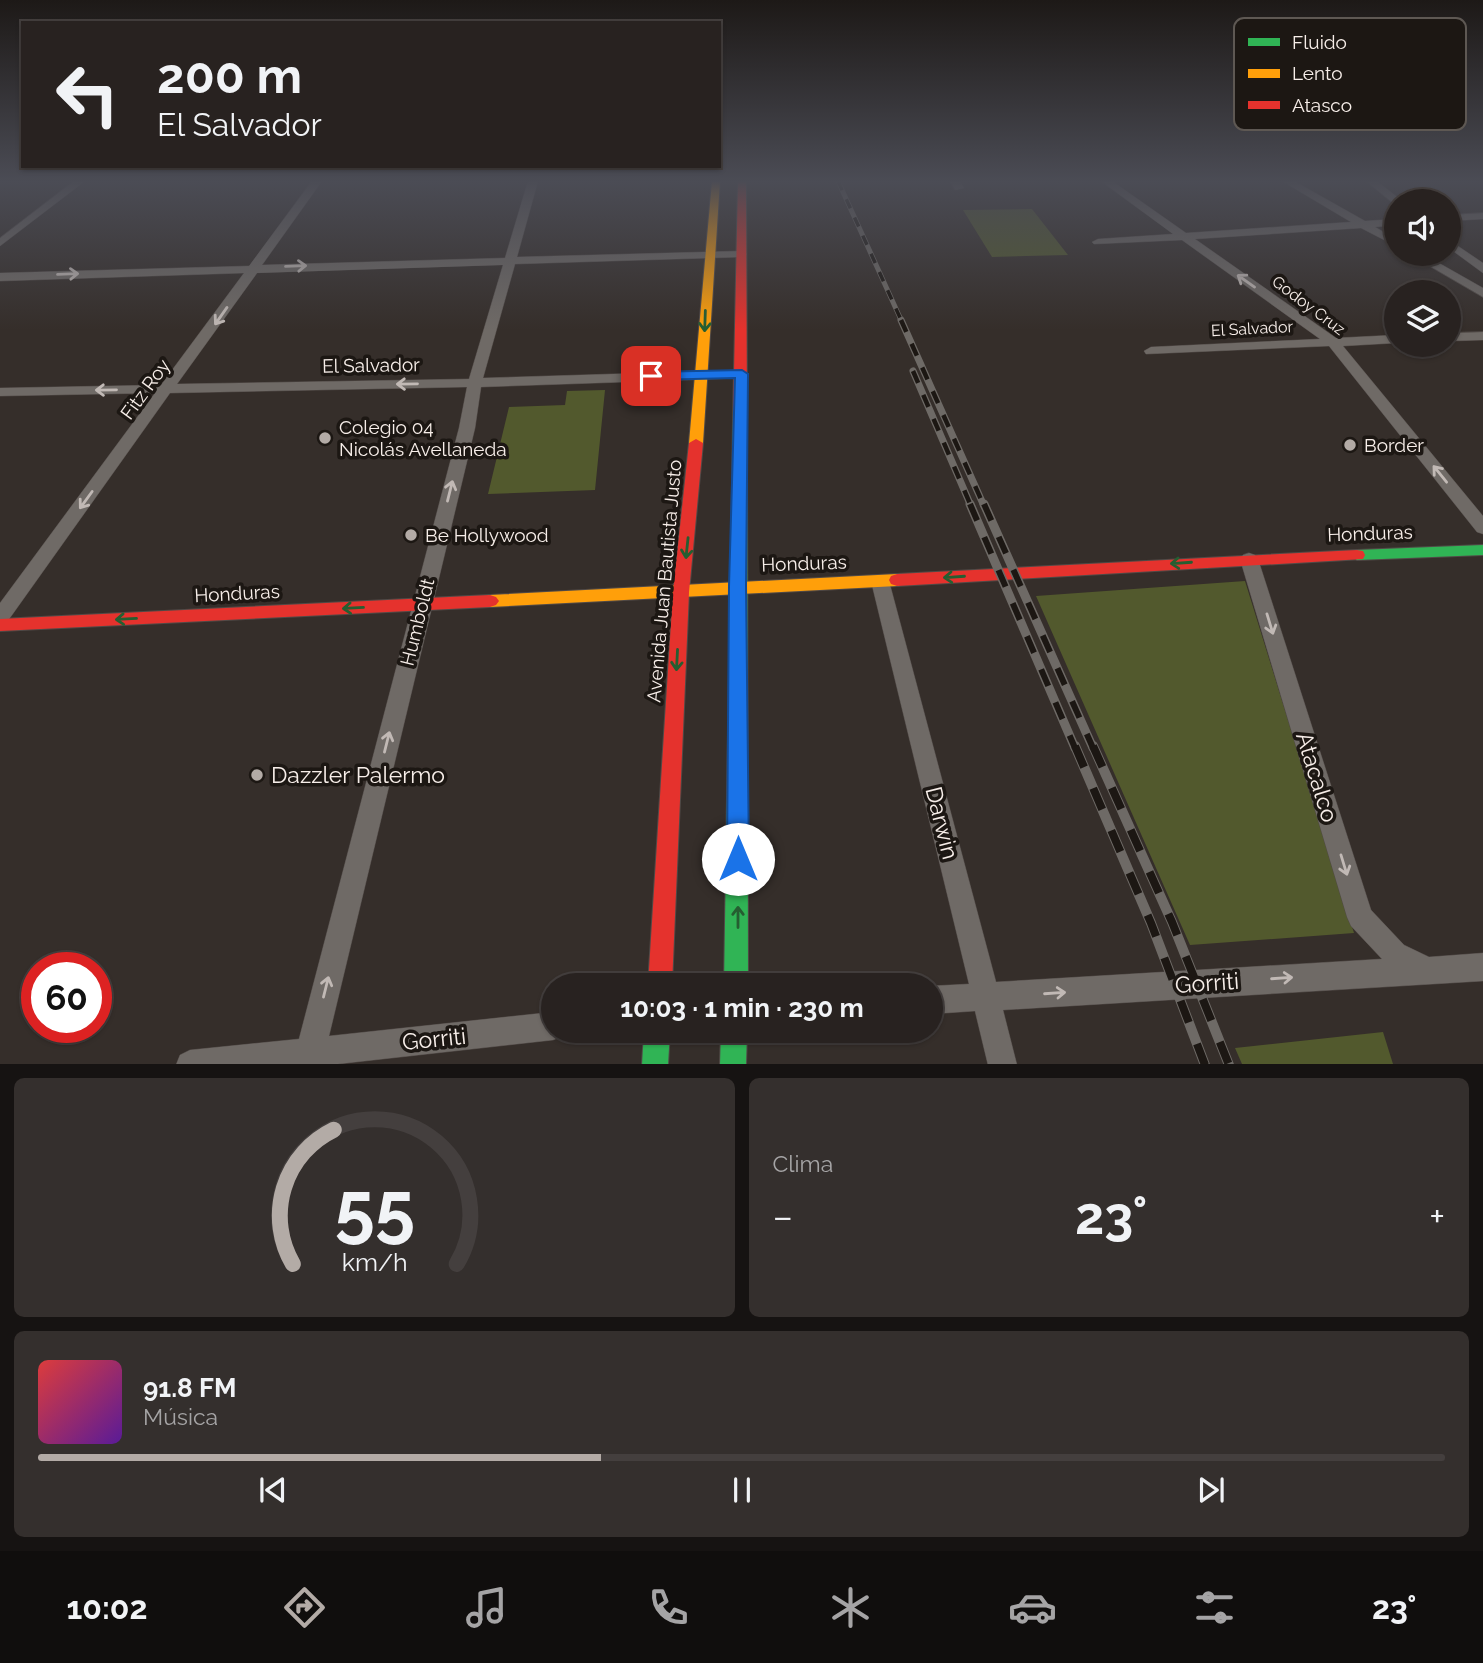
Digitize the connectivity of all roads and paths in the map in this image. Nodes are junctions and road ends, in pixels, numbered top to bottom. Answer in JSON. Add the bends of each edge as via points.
{"nodes":[{"id":1,"x":16,"y":231,"type":"edge"},
{"id":2,"x":282,"y":231,"type":"edge"},
{"id":3,"x":518,"y":231,"type":"edge"},
{"id":4,"x":713,"y":231,"type":"edge"},
{"id":5,"x":741,"y":231,"type":"edge"},
{"id":6,"x":1174,"y":231,"type":"edge"},
{"id":7,"x":1271,"y":231,"type":"edge"},
{"id":8,"x":1183,"y":237,"type":"junction"},
{"id":9,"x":1098,"y":242,"type":"dead end"},
{"id":10,"x":0,"y":243,"type":"edge"},
{"id":11,"x":1461,"y":252,"type":"edge"},
{"id":12,"x":711,"y":253,"type":"junction"},
{"id":13,"x":741,"y":254,"type":"junction"},
{"id":14,"x":509,"y":259,"type":"junction"},
{"id":15,"x":1436,"y":266,"type":"edge"},
{"id":16,"x":255,"y":268,"type":"junction"},
{"id":17,"x":1483,"y":269,"type":"edge"},
{"id":18,"x":0,"y":277,"type":"edge"},
{"id":19,"x":1483,"y":293,"type":"edge"},
{"id":20,"x":1483,"y":336,"type":"edge"},
{"id":21,"x":1461,"y":337,"type":"edge"},
{"id":22,"x":1384,"y":340,"type":"edge"},
{"id":23,"x":1333,"y":342,"type":"junction"},
{"id":24,"x":1151,"y":351,"type":"dead end"},
{"id":25,"x":703,"y":374,"type":"junction"},
{"id":26,"x":742,"y":374,"type":"junction"},
{"id":27,"x":475,"y":383,"type":"junction"},
{"id":28,"x":169,"y":388,"type":"junction"},
{"id":29,"x":0,"y":392,"type":"edge"},
{"id":30,"x":1483,"y":528,"type":"edge"},
{"id":31,"x":1483,"y":550,"type":"edge"},
{"id":32,"x":1250,"y":559,"type":"junction"},
{"id":33,"x":880,"y":581,"type":"junction"},
{"id":34,"x":737,"y":586,"type":"junction"},
{"id":35,"x":681,"y":592,"type":"junction"},
{"id":36,"x":421,"y":605,"type":"junction"},
{"id":37,"x":0,"y":617,"type":"edge"},
{"id":38,"x":0,"y":625,"type":"edge"},
{"id":39,"x":1483,"y":967,"type":"edge"},
{"id":40,"x":1423,"y":969,"type":"junction"},
{"id":41,"x":661,"y":973,"type":"edge"},
{"id":42,"x":736,"y":973,"type":"edge"},
{"id":43,"x":987,"y":997,"type":"junction"},
{"id":44,"x":943,"y":999,"type":"edge"},
{"id":45,"x":541,"y":1028,"type":"edge"},
{"id":46,"x":656,"y":1043,"type":"edge"},
{"id":47,"x":734,"y":1043,"type":"edge"},
{"id":48,"x":308,"y":1059,"type":"edge"},
{"id":49,"x":210,"y":1064,"type":"edge"},
{"id":50,"x":654,"y":1064,"type":"edge"},
{"id":51,"x":733,"y":1064,"type":"edge"},
{"id":52,"x":1003,"y":1064,"type":"edge"}],
"edges":[{"from":1,"to":10,"type":"street"},
{"from":2,"to":16,"type":"street","name":"Fitz Roy"},
{"from":3,"to":14,"type":"street","name":"Humboldt"},
{"from":4,"to":12,"type":"main road","name":"Avenida Juan Bautista Justo"},
{"from":5,"to":13,"type":"main road"},
{"from":6,"to":8,"type":"street","name":"Godoy Cruz"},
{"from":7,"to":8,"type":"street"},
{"from":8,"to":9,"type":"street"},
{"from":23,"to":8,"type":"street","name":"Godoy Cruz","one_way":true},
{"from":11,"to":17,"type":"street"},
{"from":12,"to":13,"type":"street"},
{"from":12,"to":14,"type":"street"},
{"from":12,"to":25,"type":"main road","name":"Avenida Juan Bautista Justo","one_way":true},
{"from":13,"to":26,"type":"main road"},
{"from":16,"to":14,"type":"street","one_way":true},
{"from":14,"to":27,"type":"street","name":"Humboldt"},
{"from":15,"to":19,"type":"street"},
{"from":18,"to":16,"type":"street","one_way":true},
{"from":16,"to":28,"type":"street","name":"Fitz Roy","one_way":true},
{"from":20,"to":21,"type":"street"},
{"from":22,"to":23,"type":"street","name":"El Salvador"},
{"from":23,"to":24,"type":"street","name":"El Salvador"},
{"from":30,"to":23,"type":"street","name":"Godoy Cruz","one_way":true},
{"from":25,"to":26,"type":"street","name":"El Salvador"},
{"from":25,"to":27,"type":"street","name":"El Salvador"},
{"from":25,"to":35,"type":"main road","name":"Avenida Juan Bautista Justo","one_way":true},
{"from":26,"to":34,"type":"main road"},
{"from":27,"to":28,"type":"street","name":"El Salvador","one_way":true},
{"from":36,"to":27,"type":"street","name":"Humboldt","one_way":true},
{"from":28,"to":29,"type":"street","name":"El Salvador","one_way":true},
{"from":28,"to":37,"type":"street","name":"Fitz Roy","one_way":true},
{"from":31,"to":32,"type":"main road","name":"Honduras"},
{"from":32,"to":33,"type":"main road","name":"Honduras","one_way":true},
{"from":32,"to":40,"type":"street","name":"Atacalco","one_way":true,"via":[[1360,917],[1395,954]]},
{"from":33,"to":34,"type":"main road","name":"Honduras"},
{"from":33,"to":43,"type":"street","name":"Darwin"},
{"from":34,"to":35,"type":"main road","name":"Honduras"},
{"from":42,"to":34,"type":"main road","one_way":true},
{"from":35,"to":36,"type":"main road","name":"Honduras"},
{"from":35,"to":41,"type":"main road","name":"Avenida Juan Bautista Justo","one_way":true},
{"from":36,"to":38,"type":"main road","name":"Honduras","one_way":true},
{"from":48,"to":36,"type":"street","name":"Humboldt","one_way":true},
{"from":39,"to":40,"type":"street","name":"Gorriti"},
{"from":43,"to":40,"type":"street","name":"Gorriti","one_way":true},
{"from":43,"to":44,"type":"street","name":"Gorriti"},
{"from":43,"to":52,"type":"street","name":"Darwin"},
{"from":45,"to":48,"type":"street","name":"Gorriti"},
{"from":46,"to":50,"type":"main road"},
{"from":47,"to":51,"type":"main road"},
{"from":48,"to":49,"type":"street","name":"Gorriti"}]}
